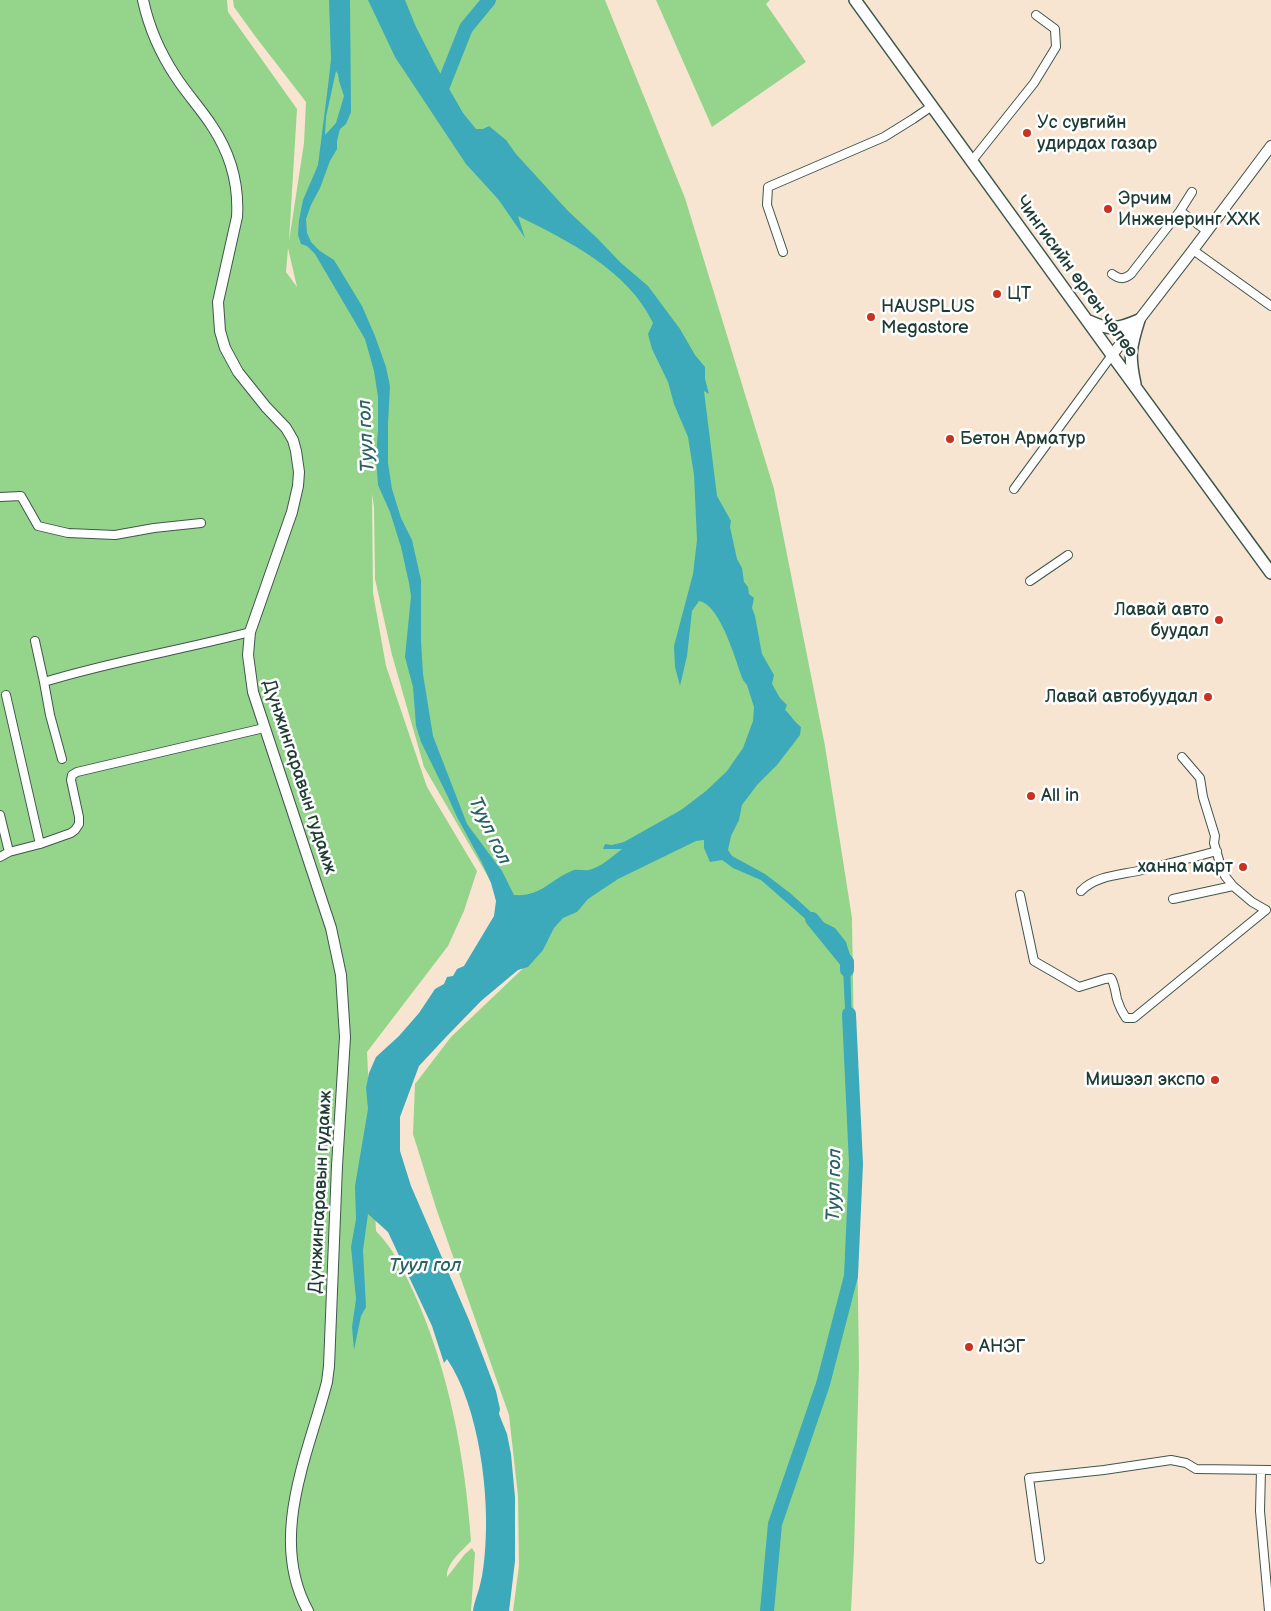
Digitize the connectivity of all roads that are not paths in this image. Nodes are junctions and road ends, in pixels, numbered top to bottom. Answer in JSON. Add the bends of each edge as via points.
{"nodes":[{"id":1,"x":143,"y":0,"type":"edge"},
{"id":2,"x":855,"y":0,"type":"edge"},
{"id":3,"x":1036,"y":15,"type":"dead end"},
{"id":4,"x":932,"y":106,"type":"junction"},
{"id":5,"x":1271,"y":146,"type":"edge"},
{"id":6,"x":971,"y":162,"type":"junction"},
{"id":7,"x":1192,"y":192,"type":"dead end"},
{"id":8,"x":1180,"y":211,"type":"junction"},
{"id":9,"x":1207,"y":232,"type":"junction"},
{"id":10,"x":1193,"y":250,"type":"junction"},
{"id":11,"x":783,"y":252,"type":"dead end"},
{"id":12,"x":1112,"y":274,"type":"dead end"},
{"id":13,"x":1271,"y":306,"type":"edge"},
{"id":14,"x":1086,"y":320,"type":"junction"},
{"id":15,"x":1139,"y":320,"type":"junction"},
{"id":16,"x":1112,"y":355,"type":"junction"},
{"id":17,"x":1137,"y":389,"type":"junction"},
{"id":18,"x":1014,"y":489,"type":"dead end"},
{"id":19,"x":0,"y":497,"type":"edge"},
{"id":20,"x":201,"y":523,"type":"dead end"},
{"id":21,"x":1068,"y":556,"type":"dead end"},
{"id":22,"x":1271,"y":573,"type":"edge"},
{"id":23,"x":1030,"y":581,"type":"dead end"},
{"id":24,"x":250,"y":632,"type":"junction"},
{"id":25,"x":35,"y":641,"type":"dead end"},
{"id":26,"x":44,"y":682,"type":"junction"},
{"id":27,"x":6,"y":695,"type":"dead end"},
{"id":28,"x":264,"y":728,"type":"junction"},
{"id":29,"x":1182,"y":757,"type":"dead end"},
{"id":30,"x":62,"y":759,"type":"dead end"},
{"id":31,"x":0,"y":815,"type":"edge"},
{"id":32,"x":40,"y":844,"type":"junction"},
{"id":33,"x":1217,"y":851,"type":"junction"},
{"id":34,"x":9,"y":852,"type":"junction"},
{"id":35,"x":0,"y":857,"type":"edge"},
{"id":36,"x":1233,"y":886,"type":"junction"},
{"id":37,"x":1081,"y":891,"type":"dead end"},
{"id":38,"x":1020,"y":896,"type":"dead end"},
{"id":39,"x":1172,"y":899,"type":"dead end"},
{"id":40,"x":1261,"y":1470,"type":"junction"},
{"id":41,"x":1271,"y":1470,"type":"edge"},
{"id":42,"x":1040,"y":1559,"type":"dead end"},
{"id":43,"x":308,"y":1611,"type":"edge"},
{"id":44,"x":1269,"y":1611,"type":"edge"}],
"edges":[{"from":1,"to":24,"type":"main road","name":"Дүнжингаравын гудамж","via":[[157,44],[175,76],[213,127],[232,168],[238,202],[237,217],[218,302],[220,332],[225,348],[238,372],[286,428],[298,461],[298,486],[292,512]]},
{"from":2,"to":4,"type":"highway","name":"Чингисийн өргөн чөлөө"},
{"from":3,"to":6,"type":"street","via":[[1055,29],[1056,47],[1034,83]]},
{"from":4,"to":6,"type":"highway","name":"Чингисийн өргөн чөлөө"},
{"from":4,"to":11,"type":"street","via":[[884,136],[768,187],[767,205]]},
{"from":5,"to":9,"type":"main road"},
{"from":6,"to":14,"type":"highway","name":"Чингисийн өргөн чөлөө"},
{"from":7,"to":8,"type":"street"},
{"from":8,"to":9,"type":"street"},
{"from":8,"to":12,"type":"street","via":[[1131,274],[1123,278]]},
{"from":9,"to":10,"type":"main road"},
{"from":10,"to":13,"type":"street"},
{"from":10,"to":15,"type":"main road"},
{"from":14,"to":15,"type":"highway","via":[[1101,327],[1117,328]]},
{"from":14,"to":16,"type":"highway","name":"Чингисийн өргөн чөлөө"},
{"from":15,"to":16,"type":"main road"},
{"from":15,"to":17,"type":"highway","via":[[1130,354]]},
{"from":16,"to":17,"type":"highway","name":"Чингисийн өргөн чөлөө"},
{"from":16,"to":18,"type":"street"},
{"from":17,"to":22,"type":"highway","name":"Чингисийн өргөн чөлөө"},
{"from":19,"to":20,"type":"street","via":[[21,496],[38,526],[68,532],[115,535]]},
{"from":21,"to":23,"type":"street"},
{"from":24,"to":26,"type":"street"},
{"from":24,"to":28,"type":"main road","name":"Дүнжингаравын гудамж","via":[[250,674]]},
{"from":25,"to":26,"type":"street"},
{"from":26,"to":30,"type":"street"},
{"from":27,"to":32,"type":"street"},
{"from":28,"to":32,"type":"street","via":[[72,775],[79,824],[71,833]]},
{"from":28,"to":43,"type":"main road","name":"Дүнжингаравын гудамж","via":[[331,928],[342,975],[345,1014],[333,1236],[330,1366],[294,1502],[291,1534],[296,1579]]},
{"from":29,"to":33,"type":"street","via":[[1200,778]]},
{"from":31,"to":34,"type":"street"},
{"from":32,"to":34,"type":"street"},
{"from":33,"to":36,"type":"street","via":[[1225,876]]},
{"from":33,"to":37,"type":"street","via":[[1110,876],[1086,885]]},
{"from":34,"to":35,"type":"street"},
{"from":36,"to":38,"type":"street","via":[[1266,910],[1134,1018],[1126,1018],[1120,1008],[1111,978],[1079,987],[1034,961]]},
{"from":36,"to":39,"type":"street"},
{"from":40,"to":41,"type":"street"},
{"from":40,"to":42,"type":"street","via":[[1196,1469],[1171,1460],[1029,1478]]},
{"from":40,"to":44,"type":"street","via":[[1260,1511]]}]}
